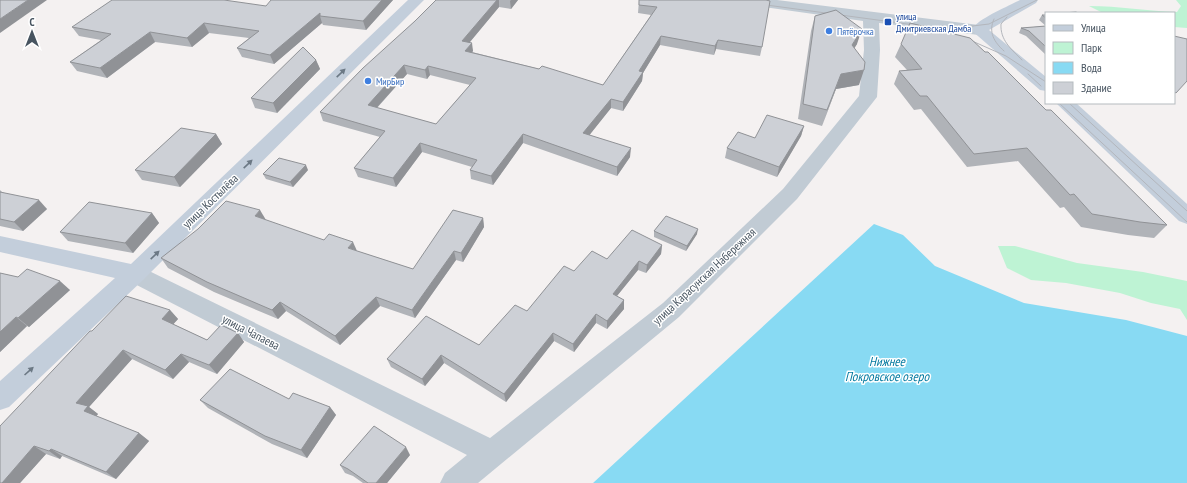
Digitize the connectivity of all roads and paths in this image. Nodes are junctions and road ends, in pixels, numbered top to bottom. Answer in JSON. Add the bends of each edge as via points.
{"nodes":[{"id":1,"x":417,"y":0,"type":"edge"},
{"id":2,"x":743,"y":0,"type":"edge"},
{"id":3,"x":1031,"y":0,"type":"edge"},
{"id":4,"x":871,"y":18,"type":"junction"},
{"id":5,"x":979,"y":30,"type":"junction"},
{"id":6,"x":1045,"y":85,"type":"edge"},
{"id":7,"x":1066,"y":104,"type":"edge"},
{"id":8,"x":1187,"y":216,"type":"edge"},
{"id":9,"x":0,"y":244,"type":"edge"},
{"id":10,"x":135,"y":274,"type":"junction"},
{"id":11,"x":0,"y":398,"type":"edge"},
{"id":12,"x":491,"y":453,"type":"junction"},
{"id":13,"x":455,"y":483,"type":"edge"}],
"edges":[{"from":10,"to":1,"type":"main road","name":"улица Костылёва","one_way":true},
{"from":2,"to":4,"type":"street"},
{"from":3,"to":5,"type":"main road"},
{"from":4,"to":5,"type":"street"},
{"from":4,"to":12,"type":"street","name":"улица Карасунская Набережная","via":[[872,50],[868,97],[790,194],[671,310]]},
{"from":5,"to":6,"type":"main road"},
{"from":7,"to":8,"type":"main road"},
{"from":9,"to":10,"type":"main road","name":"улица Чапаева"},
{"from":11,"to":10,"type":"main road","name":"улица Костылёва","one_way":true},
{"from":10,"to":12,"type":"street","name":"улица Чапаева"},
{"from":12,"to":13,"type":"street","name":"улица Карасунская Набережная"}]}
